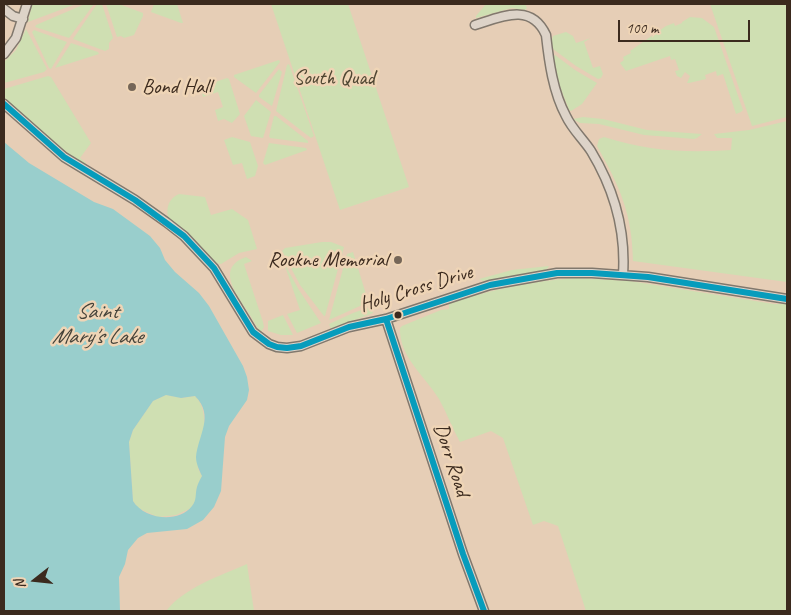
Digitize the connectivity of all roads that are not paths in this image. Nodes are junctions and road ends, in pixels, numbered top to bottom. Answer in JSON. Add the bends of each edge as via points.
{"nodes":[{"id":1,"x":27,"y":4,"type":"edge"},
{"id":2,"x":4,"y":8,"type":"edge"},
{"id":3,"x":23,"y":19,"type":"junction"},
{"id":4,"x":476,"y":25,"type":"dead end"},
{"id":5,"x":4,"y":54,"type":"edge"},
{"id":6,"x":4,"y":104,"type":"edge"},
{"id":7,"x":623,"y":275,"type":"junction"},
{"id":8,"x":787,"y":299,"type":"edge"},
{"id":9,"x":386,"y":319,"type":"junction"},
{"id":10,"x":484,"y":611,"type":"edge"}],
"edges":[{"from":1,"to":3,"type":"street"},
{"from":2,"to":3,"type":"street"},
{"from":3,"to":5,"type":"street","via":[[16,38]]},
{"from":4,"to":7,"type":"street","via":[[516,13],[532,18],[544,30],[551,74],[566,117],[607,179],[616,205],[622,230]]},
{"from":6,"to":9,"type":"street","name":"Holy Cross Drive","via":[[64,157],[134,200],[184,236],[214,268],[253,332],[269,344],[287,348],[301,346],[349,327]]},
{"from":7,"to":8,"type":"street","name":"Holy Cross Drive"},
{"from":7,"to":9,"type":"street","name":"Holy Cross Drive","via":[[557,273],[498,283]]},
{"from":9,"to":10,"type":"street","name":"Dorr Road"}]}
